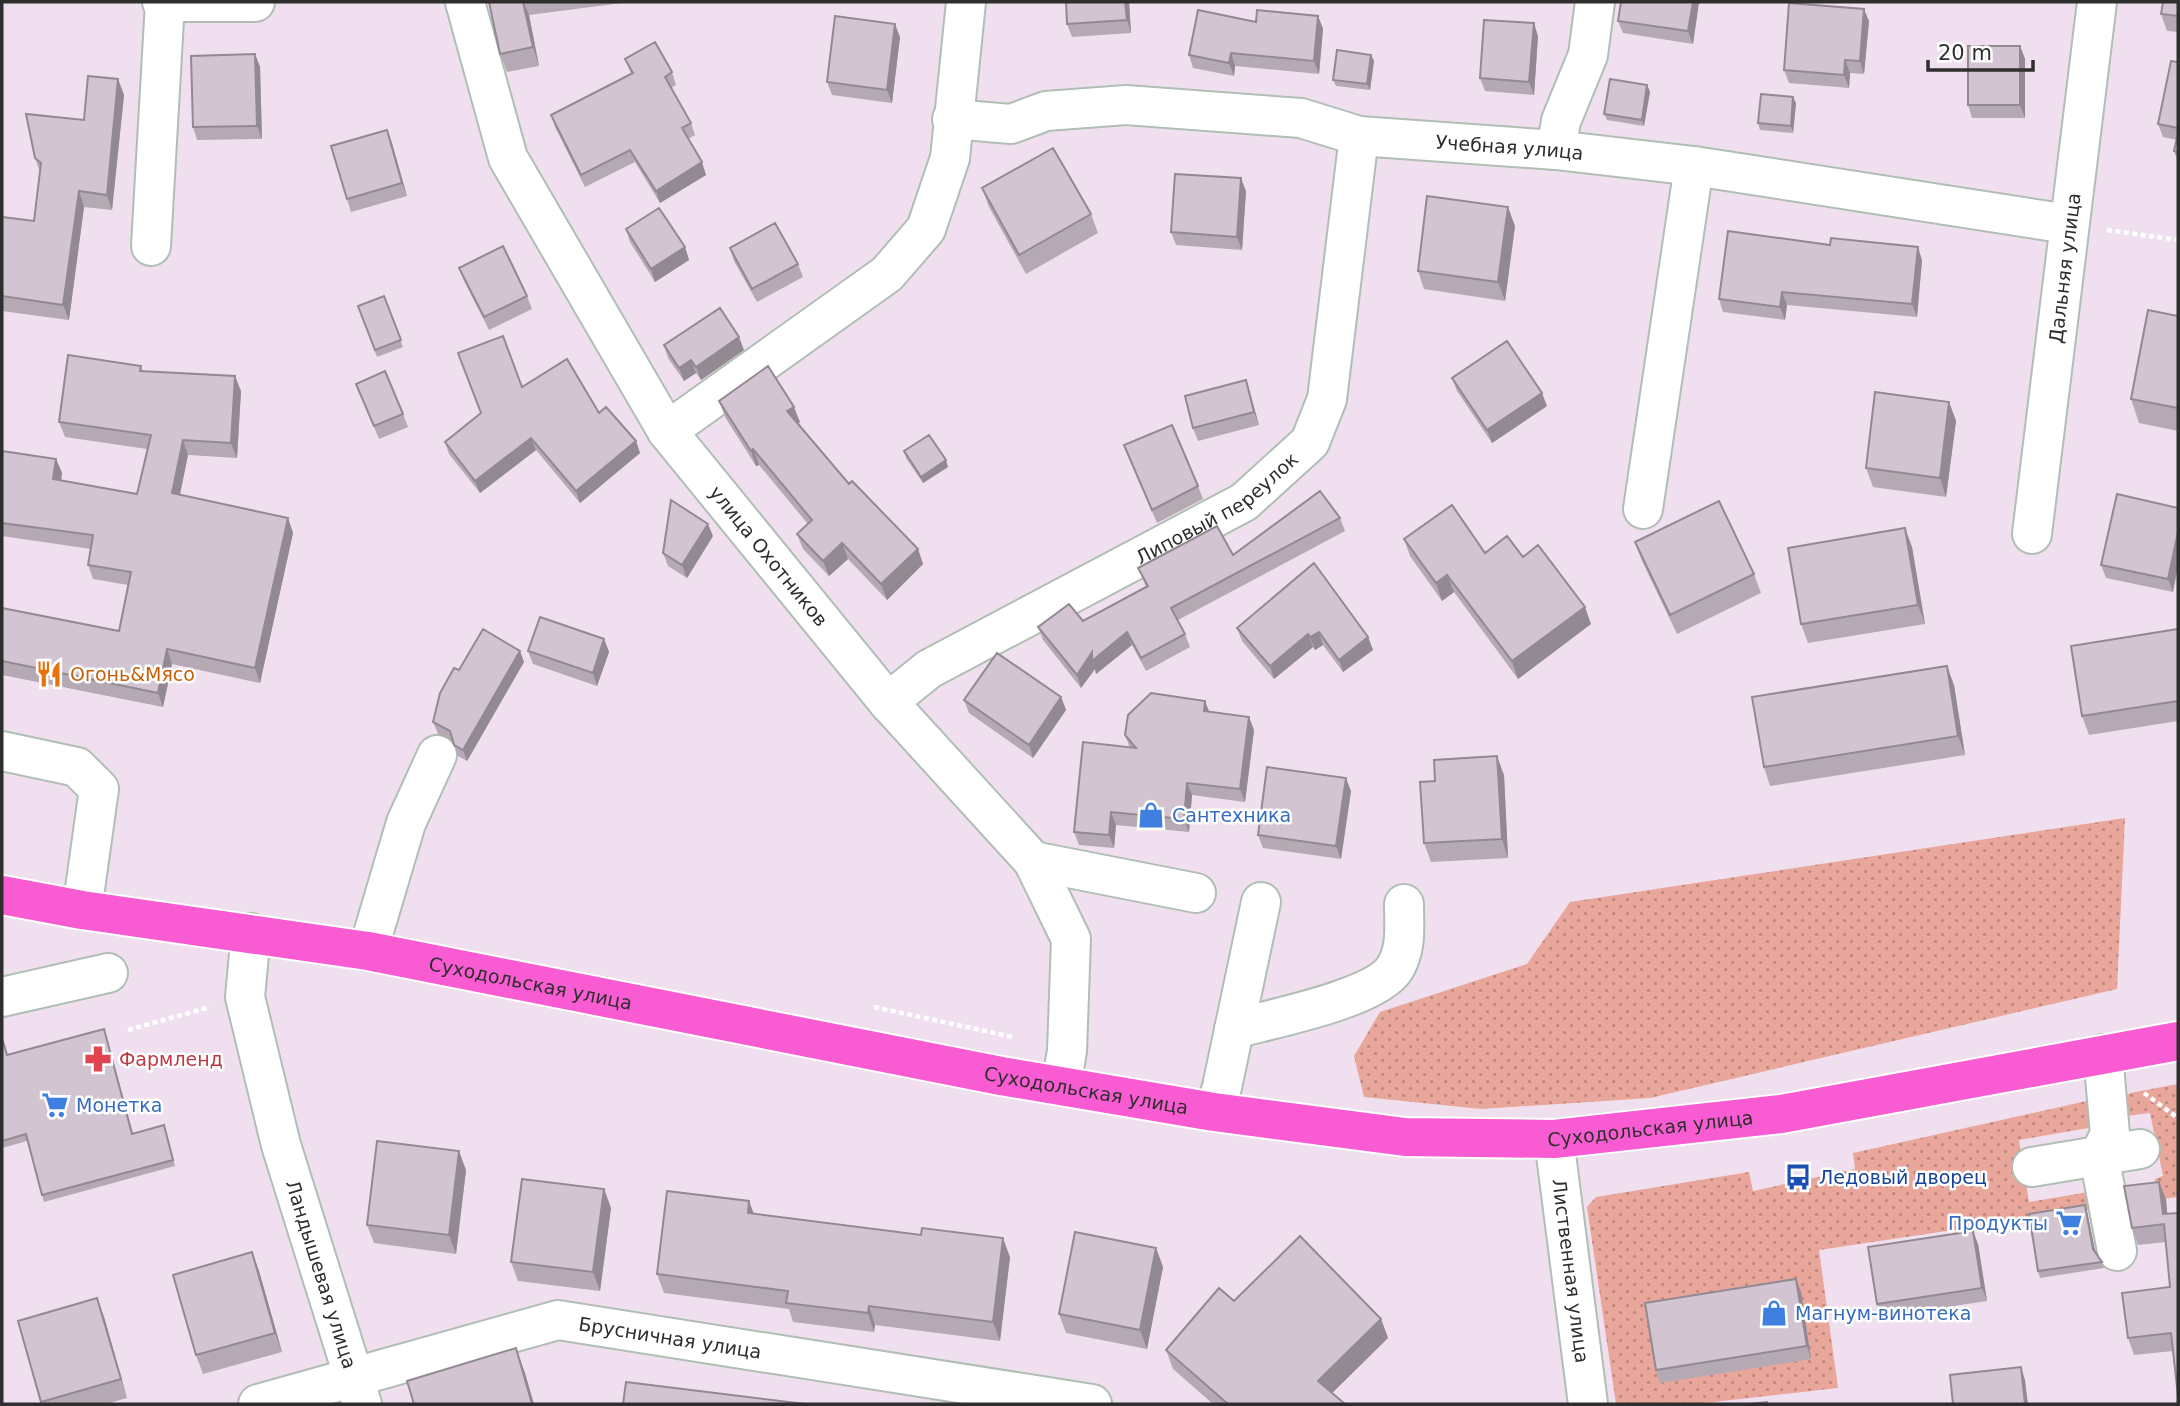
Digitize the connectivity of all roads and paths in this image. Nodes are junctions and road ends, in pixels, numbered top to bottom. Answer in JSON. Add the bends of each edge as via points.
{"nodes":[{"id":1,"x":163,"y":2,"type":"edge"},
{"id":2,"x":255,"y":2,"type":"edge"},
{"id":3,"x":465,"y":2,"type":"edge"},
{"id":4,"x":966,"y":2,"type":"edge"},
{"id":5,"x":1595,"y":2,"type":"edge"},
{"id":6,"x":2097,"y":2,"type":"edge"},
{"id":7,"x":952,"y":119,"type":"junction"},
{"id":8,"x":1359,"y":136,"type":"junction"},
{"id":9,"x":1556,"y":150,"type":"junction"},
{"id":10,"x":1695,"y":166,"type":"junction"},
{"id":11,"x":2068,"y":224,"type":"junction"},
{"id":12,"x":2178,"y":240,"type":"edge"},
{"id":13,"x":151,"y":246,"type":"dead end"},
{"id":14,"x":667,"y":431,"type":"junction"},
{"id":15,"x":1643,"y":509,"type":"dead end"},
{"id":16,"x":2032,"y":534,"type":"dead end"},
{"id":17,"x":888,"y":702,"type":"junction"},
{"id":18,"x":2,"y":751,"type":"edge"},
{"id":19,"x":437,"y":755,"type":"dead end"},
{"id":20,"x":1033,"y":861,"type":"junction"},
{"id":21,"x":1196,"y":893,"type":"dead end"},
{"id":22,"x":2,"y":895,"type":"edge"},
{"id":23,"x":1261,"y":902,"type":"dead end"},
{"id":24,"x":1404,"y":904,"type":"dead end"},
{"id":25,"x":82,"y":910,"type":"junction"},
{"id":26,"x":251,"y":933,"type":"junction"},
{"id":27,"x":368,"y":951,"type":"junction"},
{"id":28,"x":108,"y":973,"type":"dead end"},
{"id":29,"x":2,"y":997,"type":"edge"},
{"id":30,"x":245,"y":997,"type":"junction"},
{"id":31,"x":1234,"y":1029,"type":"junction"},
{"id":32,"x":128,"y":1030,"type":"dead end"},
{"id":33,"x":2178,"y":1041,"type":"edge"},
{"id":34,"x":2103,"y":1054,"type":"junction"},
{"id":35,"x":1061,"y":1086,"type":"junction"},
{"id":36,"x":2141,"y":1091,"type":"dead end"},
{"id":37,"x":1214,"y":1112,"type":"junction"},
{"id":38,"x":2178,"y":1118,"type":"edge"},
{"id":39,"x":1554,"y":1139,"type":"junction"},
{"id":40,"x":2140,"y":1149,"type":"dead end"},
{"id":41,"x":2099,"y":1156,"type":"junction"},
{"id":42,"x":2032,"y":1167,"type":"dead end"},
{"id":43,"x":2117,"y":1251,"type":"dead end"},
{"id":44,"x":358,"y":1390,"type":"edge"},
{"id":45,"x":258,"y":1404,"type":"edge"},
{"id":46,"x":1092,"y":1404,"type":"edge"},
{"id":47,"x":1588,"y":1404,"type":"edge"}],
"edges":[{"from":1,"to":2,"type":"street"},
{"from":1,"to":13,"type":"street"},
{"from":3,"to":14,"type":"street","name":"улица Охотников","via":[[508,158]]},
{"from":4,"to":7,"type":"street"},
{"from":5,"to":9,"type":"street","via":[[1588,55],[1561,121]]},
{"from":6,"to":11,"type":"street","name":"Дальняя улица"},
{"from":7,"to":8,"type":"street","name":"Учебная улица","via":[[1011,124],[1045,111],[1126,105],[1301,118]]},
{"from":7,"to":14,"type":"street","via":[[950,158],[926,229],[887,274]]},
{"from":8,"to":9,"type":"street","name":"Учебная улица"},
{"from":8,"to":17,"type":"street","name":"Липовый переулок","via":[[1328,399],[1310,442],[1244,502],[929,668]]},
{"from":9,"to":10,"type":"street","name":"Учебная улица"},
{"from":10,"to":11,"type":"street","name":"Учебная улица"},
{"from":10,"to":15,"type":"street"},
{"from":11,"to":12,"type":"path"},
{"from":11,"to":16,"type":"street","name":"Дальняя улица"},
{"from":14,"to":17,"type":"street","name":"улица Охотников"},
{"from":17,"to":20,"type":"street","name":"улица Охотников"},
{"from":18,"to":25,"type":"street","via":[[77,766],[99,789]]},
{"from":19,"to":27,"type":"street","via":[[405,823]]},
{"from":20,"to":21,"type":"street"},
{"from":20,"to":35,"type":"street","name":"улица Охотников","via":[[1071,939],[1067,1051]]},
{"from":22,"to":25,"type":"main road","name":"Суходольская улица"},
{"from":23,"to":31,"type":"street"},
{"from":24,"to":31,"type":"street","via":[[1404,945],[1394,970],[1358,995]]},
{"from":25,"to":26,"type":"main road","name":"Суходольская улица"},
{"from":26,"to":27,"type":"main road","name":"Суходольская улица"},
{"from":26,"to":30,"type":"street","name":"Ландышевая улица"},
{"from":27,"to":35,"type":"main road","name":"Суходольская улица"},
{"from":28,"to":29,"type":"street"},
{"from":30,"to":32,"type":"path"},
{"from":30,"to":44,"type":"street","name":"Ландышевая улица","via":[[281,1145]]},
{"from":31,"to":37,"type":"street"},
{"from":33,"to":34,"type":"main road","name":"Суходольская улица"},
{"from":34,"to":39,"type":"main road","name":"Суходольская улица","via":[[1781,1114]]},
{"from":34,"to":41,"type":"street","via":[[2110,1134]]},
{"from":35,"to":37,"type":"main road","name":"Суходольская улица"},
{"from":36,"to":38,"type":"path"},
{"from":37,"to":39,"type":"main road","name":"Суходольская улица","via":[[1405,1137]]},
{"from":39,"to":47,"type":"street","name":"Лиственная улица"},
{"from":40,"to":41,"type":"street"},
{"from":41,"to":42,"type":"street"},
{"from":41,"to":43,"type":"street"},
{"from":44,"to":45,"type":"street","name":"Брусничная улица"},
{"from":44,"to":46,"type":"street","name":"Брусничная улица","via":[[558,1320]]}]}
